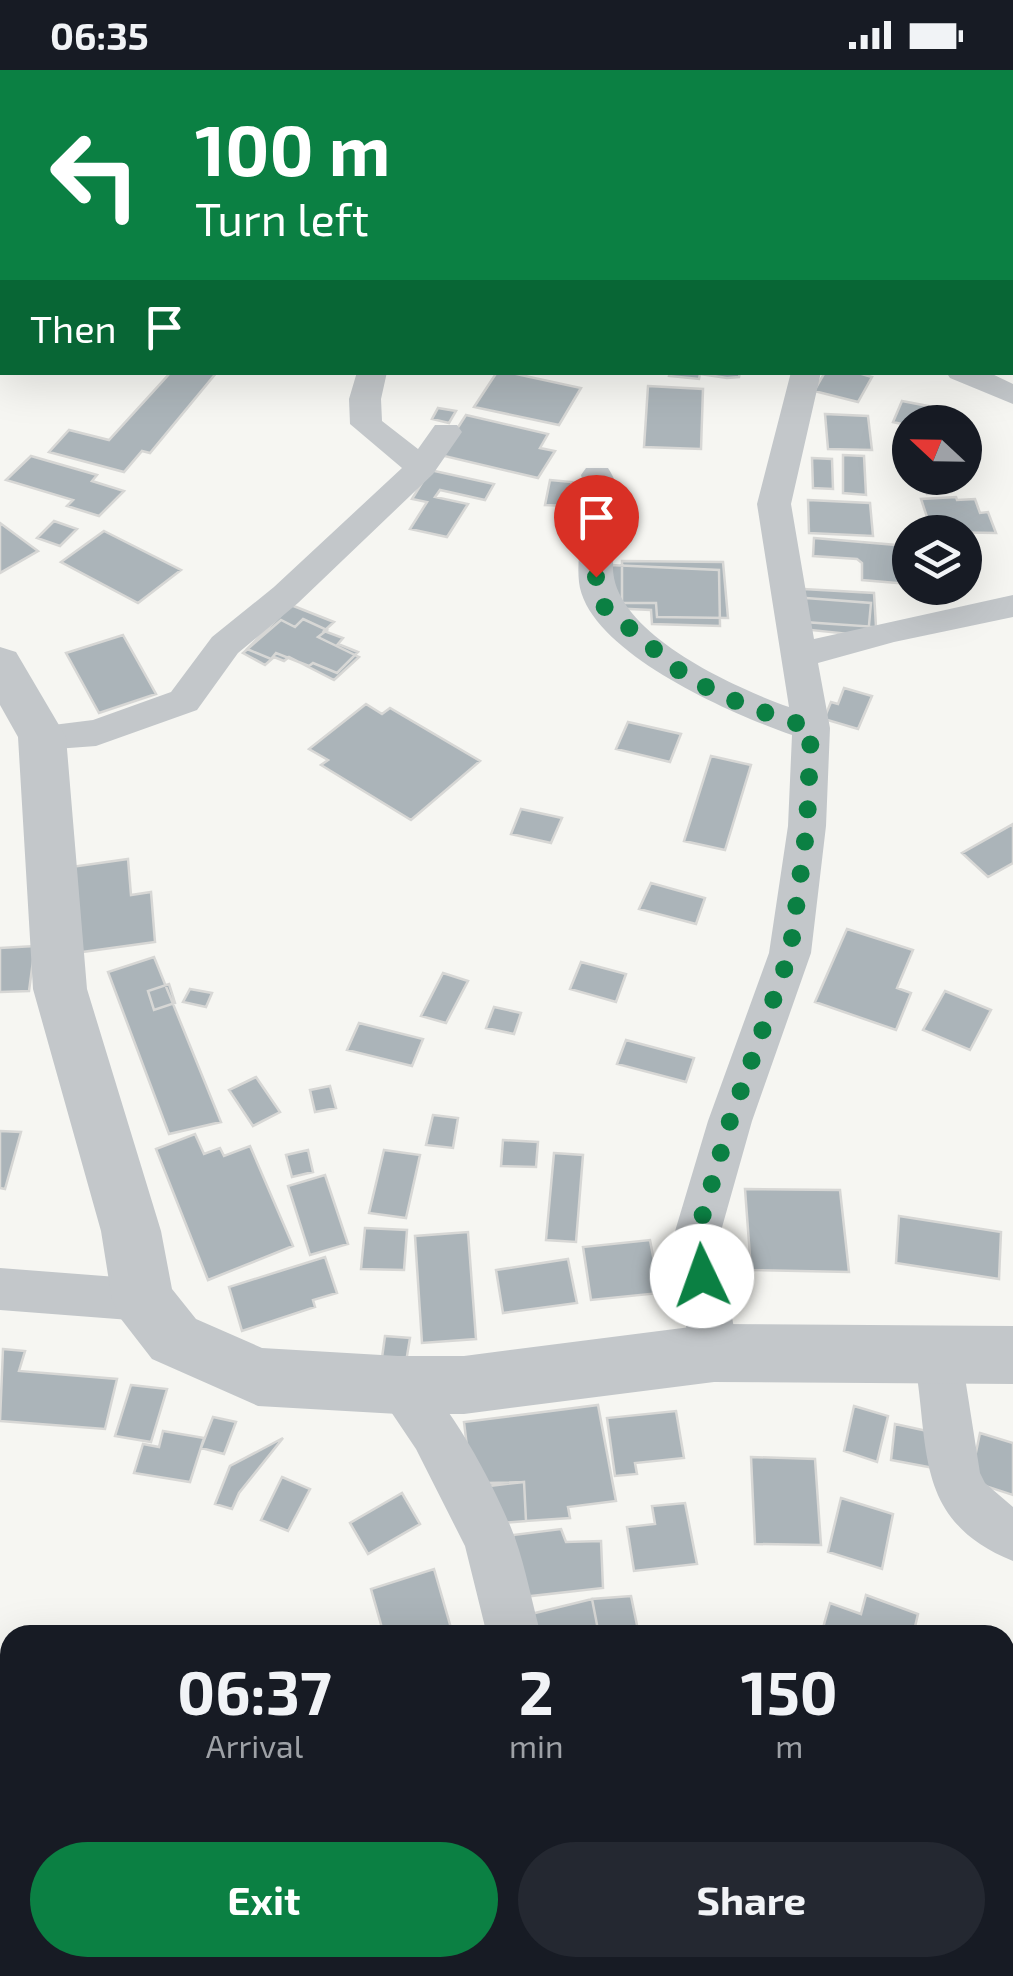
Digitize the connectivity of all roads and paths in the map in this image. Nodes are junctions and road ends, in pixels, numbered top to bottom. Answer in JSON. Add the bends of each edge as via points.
{"nodes":[{"id":1,"x":371,"y":375,"type":"edge"},
{"id":2,"x":805,"y":375,"type":"edge"},
{"id":3,"x":968,"y":375,"type":"edge"},
{"id":4,"x":1013,"y":395,"type":"edge"},
{"id":5,"x":446,"y":432,"type":"dead end"},
{"id":6,"x":422,"y":467,"type":"junction"},
{"id":7,"x":597,"y":474,"type":"dead end"},
{"id":8,"x":1013,"y":606,"type":"edge"},
{"id":9,"x":798,"y":652,"type":"junction"},
{"id":10,"x":0,"y":663,"type":"edge"},
{"id":11,"x":811,"y":728,"type":"junction"},
{"id":12,"x":42,"y":737,"type":"junction"},
{"id":13,"x":0,"y":1289,"type":"edge"},
{"id":14,"x":143,"y":1300,"type":"junction"},
{"id":15,"x":937,"y":1352,"type":"junction"},
{"id":16,"x":714,"y":1354,"type":"junction"},
{"id":17,"x":1013,"y":1355,"type":"edge"},
{"id":18,"x":398,"y":1385,"type":"junction"},
{"id":19,"x":1013,"y":1536,"type":"edge"},
{"id":20,"x":511,"y":1625,"type":"edge"}],
"edges":[{"from":1,"to":6,"type":"street","via":[[366,424]]},
{"from":2,"to":9,"type":"street","via":[[774,504]]},
{"from":3,"to":4,"type":"street"},
{"from":5,"to":6,"type":"street"},
{"from":6,"to":12,"type":"street","via":[[225,645],[184,701],[96,732]]},
{"from":7,"to":11,"type":"street","via":[[606,497],[596,577],[600,603],[689,679]]},
{"from":8,"to":9,"type":"street"},
{"from":9,"to":11,"type":"street"},
{"from":10,"to":12,"type":"street"},
{"from":11,"to":16,"type":"street","via":[[807,826],[790,953],[696,1238]]},
{"from":12,"to":14,"type":"street","via":[[60,989],[131,1231]]},
{"from":13,"to":14,"type":"street"},
{"from":14,"to":18,"type":"street","via":[[174,1339],[258,1377]]},
{"from":15,"to":16,"type":"street"},
{"from":15,"to":17,"type":"street"},
{"from":15,"to":19,"type":"street","via":[[956,1488],[973,1513]]},
{"from":16,"to":18,"type":"street","via":[[464,1385]]},
{"from":18,"to":20,"type":"street","via":[[434,1432],[490,1540]]}]}
